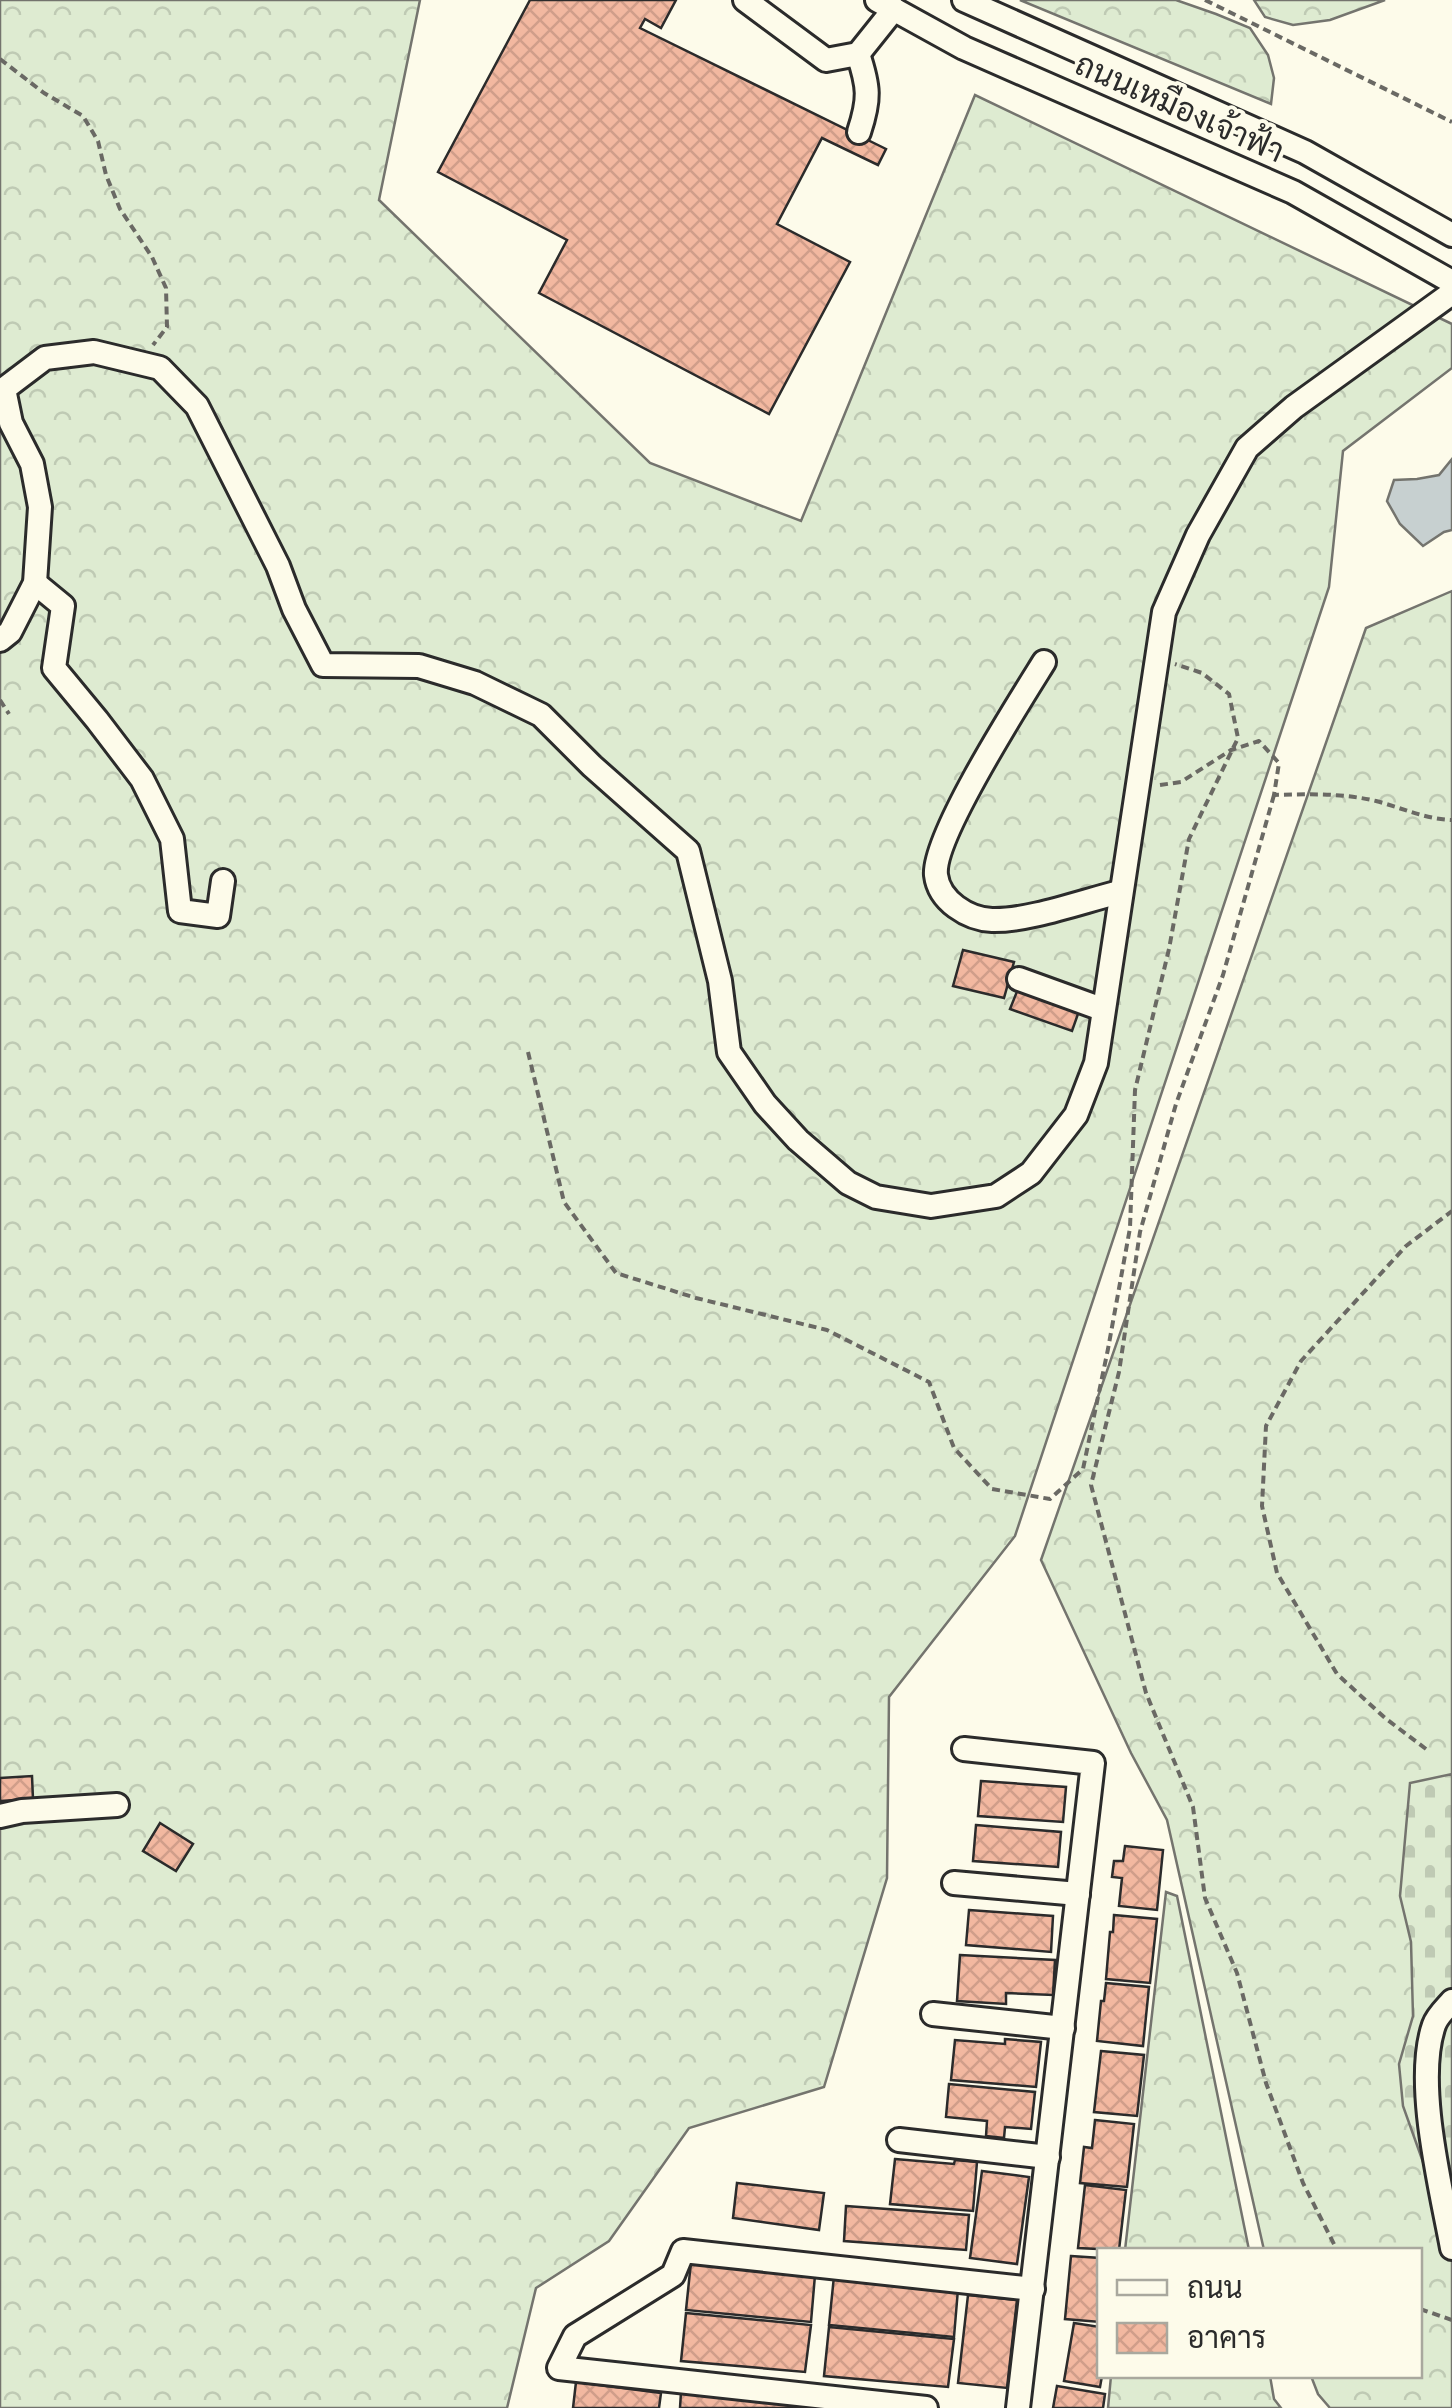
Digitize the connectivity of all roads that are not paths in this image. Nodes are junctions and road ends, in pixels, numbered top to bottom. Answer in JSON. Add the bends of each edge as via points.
{"nodes":[{"id":1,"x":745,"y":0,"type":"edge"},
{"id":2,"x":964,"y":0,"type":"edge"},
{"id":3,"x":885,"y":5,"type":"edge"},
{"id":4,"x":858,"y":54,"type":"junction"},
{"id":5,"x":859,"y":132,"type":"dead end"},
{"id":6,"x":1452,"y":235,"type":"edge"},
{"id":7,"x":1452,"y":282,"type":"edge"},
{"id":8,"x":1452,"y":292,"type":"edge"},
{"id":9,"x":2,"y":387,"type":"edge"},
{"id":10,"x":36,"y":583,"type":"junction"},
{"id":11,"x":0,"y":640,"type":"edge"},
{"id":12,"x":1044,"y":662,"type":"dead end"},
{"id":13,"x":223,"y":880,"type":"dead end"},
{"id":14,"x":1120,"y":892,"type":"junction"},
{"id":15,"x":1019,"y":979,"type":"dead end"},
{"id":16,"x":1102,"y":1009,"type":"junction"},
{"id":17,"x":964,"y":1750,"type":"dead end"},
{"id":18,"x":117,"y":1805,"type":"dead end"},
{"id":19,"x":0,"y":1816,"type":"edge"},
{"id":20,"x":954,"y":1883,"type":"dead end"},
{"id":21,"x":1078,"y":1894,"type":"junction"},
{"id":22,"x":1452,"y":2001,"type":"edge"},
{"id":23,"x":933,"y":2014,"type":"dead end"},
{"id":24,"x":1062,"y":2028,"type":"junction"},
{"id":25,"x":900,"y":2140,"type":"dead end"},
{"id":26,"x":1048,"y":2157,"type":"junction"},
{"id":27,"x":1452,"y":2248,"type":"edge"},
{"id":28,"x":1033,"y":2288,"type":"junction"},
{"id":29,"x":926,"y":2408,"type":"edge"},
{"id":30,"x":1018,"y":2408,"type":"edge"}],
"edges":[{"from":1,"to":4,"type":"street","via":[[826,60]]},
{"from":2,"to":6,"type":"street","name":"ถนนเหมืองเจ้าฟ้า","via":[[1305,152]]},
{"from":3,"to":4,"type":"street"},
{"from":3,"to":7,"type":"street","name":"ถนนเหมืองเจ้าฟ้า","via":[[964,48],[1293,192]]},
{"from":4,"to":5,"type":"street","via":[[867,81]]},
{"from":8,"to":14,"type":"street","via":[[1247,448],[1198,534],[1164,612]]},
{"from":9,"to":10,"type":"street","via":[[32,464],[40,507]]},
{"from":9,"to":16,"type":"street","via":[[45,358],[94,352],[160,368],[196,406],[323,665],[419,666],[476,683],[541,715],[688,851],[720,981],[729,1052],[764,1104],[848,1182],[876,1197],[930,1206],[996,1196],[1031,1174],[1076,1115],[1096,1062]]},
{"from":10,"to":11,"type":"street"},
{"from":10,"to":13,"type":"street","via":[[63,606],[54,668],[142,778],[172,838],[180,911],[218,916]]},
{"from":12,"to":14,"type":"street","via":[[945,835],[936,874],[962,913],[994,920]]},
{"from":14,"to":16,"type":"street"},
{"from":15,"to":16,"type":"street"},
{"from":17,"to":21,"type":"street","via":[[1093,1763]]},
{"from":18,"to":19,"type":"street"},
{"from":20,"to":21,"type":"street"},
{"from":21,"to":24,"type":"street"},
{"from":22,"to":27,"type":"street","via":[[1434,2022],[1426,2062]]},
{"from":23,"to":24,"type":"street"},
{"from":24,"to":26,"type":"street"},
{"from":25,"to":26,"type":"street"},
{"from":26,"to":28,"type":"street"},
{"from":28,"to":29,"type":"street","via":[[683,2251],[673,2275],[575,2336],[560,2368]]},
{"from":28,"to":30,"type":"street"}]}
